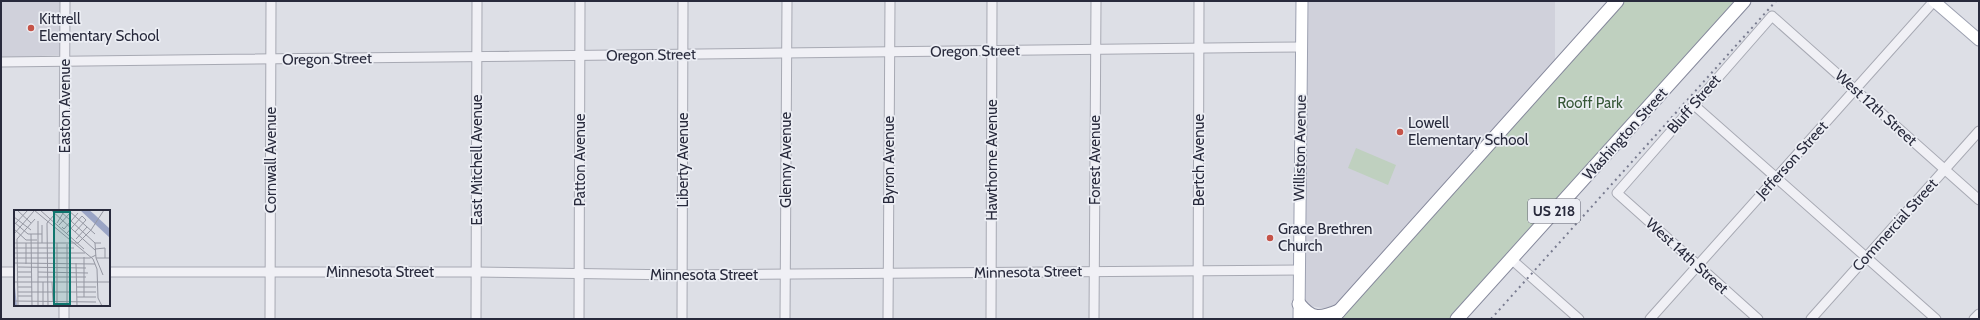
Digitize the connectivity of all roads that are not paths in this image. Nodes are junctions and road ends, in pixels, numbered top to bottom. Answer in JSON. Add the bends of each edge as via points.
{"nodes":[{"id":1,"x":65,"y":1,"type":"edge"},
{"id":2,"x":271,"y":1,"type":"edge"},
{"id":3,"x":477,"y":1,"type":"edge"},
{"id":4,"x":580,"y":1,"type":"edge"},
{"id":5,"x":683,"y":1,"type":"edge"},
{"id":6,"x":787,"y":1,"type":"edge"},
{"id":7,"x":890,"y":1,"type":"edge"},
{"id":8,"x":992,"y":1,"type":"edge"},
{"id":9,"x":1096,"y":1,"type":"edge"},
{"id":10,"x":1199,"y":1,"type":"edge"},
{"id":11,"x":1302,"y":1,"type":"edge"},
{"id":12,"x":1617,"y":1,"type":"edge"},
{"id":13,"x":1744,"y":1,"type":"edge"},
{"id":14,"x":1934,"y":1,"type":"edge"},
{"id":15,"x":1772,"y":16,"type":"joint"},
{"id":16,"x":1979,"y":40,"type":"edge"},
{"id":17,"x":1301,"y":47,"type":"junction"},
{"id":18,"x":1199,"y":48,"type":"junction"},
{"id":19,"x":1096,"y":49,"type":"junction"},
{"id":20,"x":992,"y":51,"type":"junction"},
{"id":21,"x":889,"y":52,"type":"junction"},
{"id":22,"x":787,"y":53,"type":"junction"},
{"id":23,"x":683,"y":54,"type":"junction"},
{"id":24,"x":580,"y":56,"type":"junction"},
{"id":25,"x":477,"y":57,"type":"junction"},
{"id":26,"x":271,"y":59,"type":"junction"},
{"id":27,"x":1,"y":62,"type":"edge"},
{"id":28,"x":65,"y":62,"type":"junction"},
{"id":29,"x":1855,"y":90,"type":"junction"},
{"id":30,"x":1694,"y":105,"type":"junction"},
{"id":31,"x":1979,"y":131,"type":"edge"},
{"id":32,"x":1944,"y":170,"type":"junction"},
{"id":33,"x":1776,"y":178,"type":"junction"},
{"id":34,"x":1617,"y":193,"type":"joint"},
{"id":35,"x":1979,"y":200,"type":"edge"},
{"id":36,"x":64,"y":210,"type":"edge"},
{"id":37,"x":1866,"y":257,"type":"junction"},
{"id":38,"x":1511,"y":258,"type":"junction"},
{"id":39,"x":1698,"y":266,"type":"junction"},
{"id":40,"x":1198,"y":270,"type":"junction"},
{"id":41,"x":1299,"y":270,"type":"junction"},
{"id":42,"x":1095,"y":271,"type":"junction"},
{"id":43,"x":1,"y":272,"type":"edge"},
{"id":44,"x":14,"y":272,"type":"edge"},
{"id":45,"x":110,"y":272,"type":"edge"},
{"id":46,"x":270,"y":272,"type":"junction"},
{"id":47,"x":476,"y":272,"type":"junction"},
{"id":48,"x":888,"y":273,"type":"junction"},
{"id":49,"x":991,"y":273,"type":"junction"},
{"id":50,"x":579,"y":274,"type":"junction"},
{"id":51,"x":786,"y":274,"type":"junction"},
{"id":52,"x":682,"y":275,"type":"junction"},
{"id":53,"x":1299,"y":304,"type":"junction"},
{"id":54,"x":64,"y":306,"type":"edge"},
{"id":55,"x":1979,"y":314,"type":"edge"},
{"id":56,"x":1336,"y":315,"type":"edge"},
{"id":57,"x":64,"y":319,"type":"edge"},
{"id":58,"x":270,"y":319,"type":"edge"},
{"id":59,"x":476,"y":319,"type":"edge"},
{"id":60,"x":579,"y":319,"type":"edge"},
{"id":61,"x":682,"y":319,"type":"edge"},
{"id":62,"x":786,"y":319,"type":"edge"},
{"id":63,"x":888,"y":319,"type":"edge"},
{"id":64,"x":991,"y":319,"type":"edge"},
{"id":65,"x":1094,"y":319,"type":"edge"},
{"id":66,"x":1198,"y":319,"type":"edge"},
{"id":67,"x":1299,"y":319,"type":"edge"},
{"id":68,"x":1457,"y":319,"type":"edge"},
{"id":69,"x":1579,"y":319,"type":"edge"},
{"id":70,"x":1650,"y":319,"type":"edge"},
{"id":71,"x":1758,"y":319,"type":"edge"},
{"id":72,"x":1811,"y":319,"type":"edge"},
{"id":73,"x":1936,"y":319,"type":"edge"},
{"id":74,"x":1974,"y":319,"type":"edge"}],
"edges":[{"from":1,"to":28,"type":"street","name":"Easton Avenue"},
{"from":2,"to":26,"type":"street","name":"Cornwall Avenue"},
{"from":3,"to":25,"type":"street","name":"East Mitchell Avenue"},
{"from":4,"to":24,"type":"street","name":"Patton Avenue"},
{"from":5,"to":23,"type":"street","name":"Liberty Avenue"},
{"from":6,"to":22,"type":"street","name":"Glenny Avenue"},
{"from":7,"to":21,"type":"street","name":"Byron Avenue"},
{"from":8,"to":20,"type":"street","name":"Hawthorne Avenue"},
{"from":9,"to":19,"type":"street","name":"Forest Avenue"},
{"from":10,"to":18,"type":"street","name":"Bertch Avenue"},
{"from":11,"to":17,"type":"main road","name":"Williston Avenue"},
{"from":12,"to":56,"type":"highway"},
{"from":13,"to":38,"type":"highway","name":"Washington Street","number":"US 218"},
{"from":14,"to":16,"type":"main road"},
{"from":14,"to":29,"type":"street","name":"Jefferson Street"},
{"from":15,"to":29,"type":"street","name":"West 12th Street"},
{"from":15,"to":30,"type":"street","name":"Bluff Street"},
{"from":17,"to":18,"type":"street","name":"Oregon Street"},
{"from":17,"to":41,"type":"main road","name":"Williston Avenue"},
{"from":18,"to":19,"type":"street","name":"Oregon Street"},
{"from":18,"to":40,"type":"street","name":"Bertch Avenue"},
{"from":19,"to":20,"type":"street","name":"Oregon Street"},
{"from":19,"to":42,"type":"street","name":"Forest Avenue"},
{"from":20,"to":21,"type":"street","name":"Oregon Street"},
{"from":20,"to":49,"type":"street","name":"Hawthorne Avenue"},
{"from":21,"to":22,"type":"street","name":"Oregon Street"},
{"from":21,"to":48,"type":"street","name":"Byron Avenue"},
{"from":22,"to":23,"type":"street","name":"Oregon Street"},
{"from":22,"to":51,"type":"street","name":"Glenny Avenue"},
{"from":23,"to":24,"type":"street","name":"Oregon Street"},
{"from":23,"to":52,"type":"street","name":"Liberty Avenue"},
{"from":24,"to":25,"type":"street","name":"Oregon Street"},
{"from":24,"to":50,"type":"street","name":"Patton Avenue"},
{"from":25,"to":26,"type":"street","name":"Oregon Street"},
{"from":25,"to":47,"type":"street","name":"East Mitchell Avenue"},
{"from":26,"to":28,"type":"street","name":"Oregon Street"},
{"from":26,"to":46,"type":"street","name":"Cornwall Avenue"},
{"from":27,"to":28,"type":"street","name":"Oregon Street"},
{"from":28,"to":36,"type":"street","name":"Easton Avenue"},
{"from":29,"to":32,"type":"street","name":"West 12th Street"},
{"from":29,"to":33,"type":"street","name":"Jefferson Street"},
{"from":30,"to":33,"type":"street"},
{"from":30,"to":34,"type":"street","name":"Bluff Street"},
{"from":31,"to":32,"type":"street","name":"Commercial Street"},
{"from":32,"to":35,"type":"street","name":"West 12th Street"},
{"from":32,"to":37,"type":"street","name":"Commercial Street"},
{"from":33,"to":37,"type":"street"},
{"from":33,"to":39,"type":"street","name":"Jefferson Street"},
{"from":34,"to":39,"type":"street","name":"West 14th Street"},
{"from":37,"to":72,"type":"street","name":"Commercial Street"},
{"from":37,"to":73,"type":"street"},
{"from":38,"to":68,"type":"highway","name":"Washington Street","number":"US 218"},
{"from":38,"to":69,"type":"street"},
{"from":39,"to":70,"type":"street","name":"Jefferson Street"},
{"from":39,"to":71,"type":"street","name":"West 14th Street"},
{"from":40,"to":41,"type":"street","name":"Minnesota Street"},
{"from":40,"to":42,"type":"street","name":"Minnesota Street"},
{"from":40,"to":66,"type":"street","name":"Bertch Avenue"},
{"from":41,"to":53,"type":"main road","name":"Williston Avenue"},
{"from":42,"to":49,"type":"street","name":"Minnesota Street"},
{"from":42,"to":65,"type":"street","name":"Forest Avenue"},
{"from":43,"to":44,"type":"street"},
{"from":45,"to":46,"type":"street","name":"Minnesota Street"},
{"from":46,"to":47,"type":"street","name":"Minnesota Street"},
{"from":46,"to":58,"type":"street","name":"Cornwall Avenue"},
{"from":47,"to":50,"type":"street","name":"Minnesota Street"},
{"from":47,"to":59,"type":"street","name":"East Mitchell Avenue"},
{"from":48,"to":49,"type":"street","name":"Minnesota Street"},
{"from":48,"to":51,"type":"street","name":"Minnesota Street"},
{"from":48,"to":63,"type":"street","name":"Byron Avenue"},
{"from":49,"to":64,"type":"street","name":"Hawthorne Avenue"},
{"from":50,"to":52,"type":"street","name":"Minnesota Street"},
{"from":50,"to":60,"type":"street","name":"Patton Avenue"},
{"from":51,"to":52,"type":"street","name":"Minnesota Street"},
{"from":51,"to":62,"type":"street","name":"Glenny Avenue"},
{"from":52,"to":61,"type":"street","name":"Liberty Avenue"},
{"from":53,"to":56,"type":"highway","via":[[1307,315],[1315,319]]},
{"from":53,"to":67,"type":"main road","name":"Williston Avenue"},
{"from":54,"to":57,"type":"street"},
{"from":55,"to":74,"type":"street"}]}
